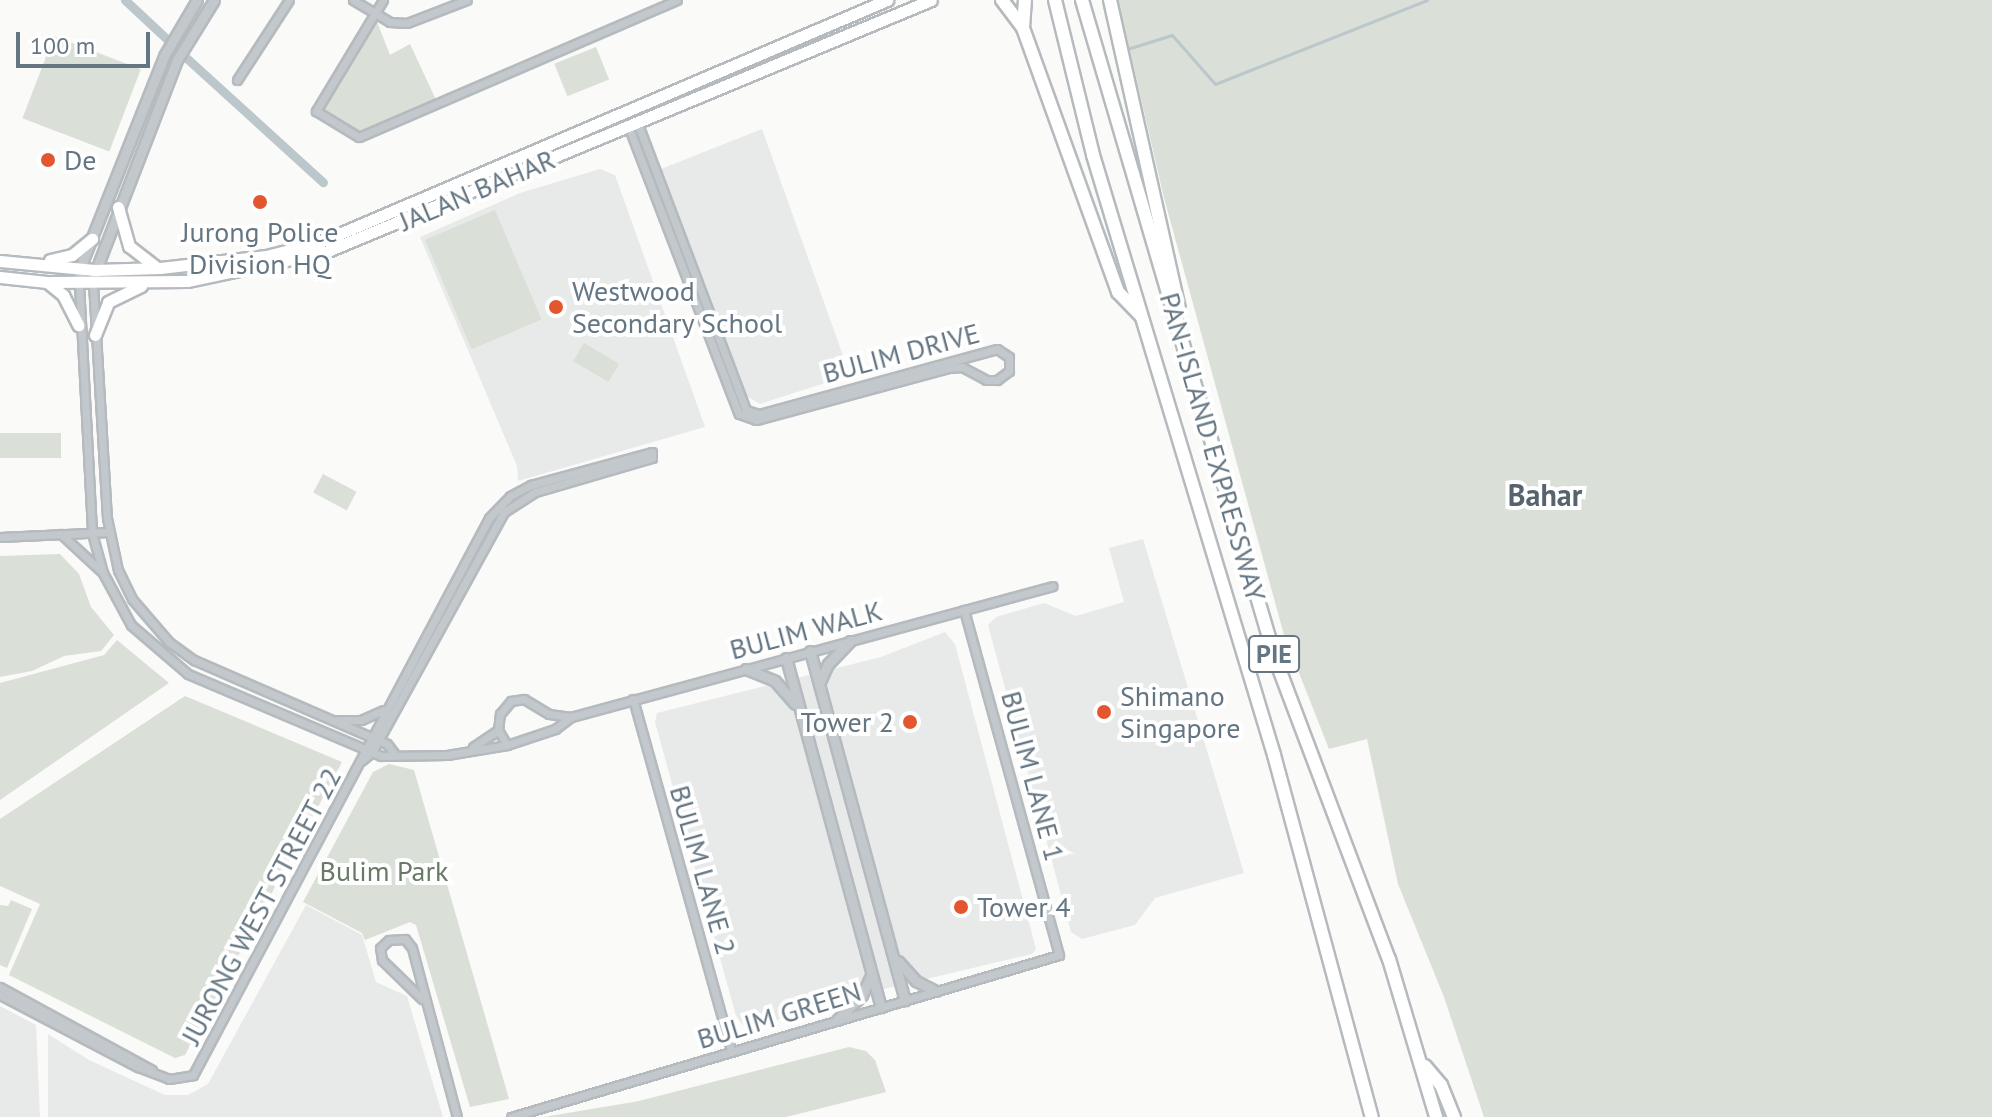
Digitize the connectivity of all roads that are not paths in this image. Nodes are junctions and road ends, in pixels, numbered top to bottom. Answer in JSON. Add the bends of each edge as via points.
{"nodes":[{"id":1,"x":197,"y":0,"type":"edge"},
{"id":2,"x":214,"y":0,"type":"edge"},
{"id":3,"x":289,"y":0,"type":"edge"},
{"id":4,"x":353,"y":0,"type":"edge"},
{"id":5,"x":383,"y":0,"type":"edge"},
{"id":6,"x":467,"y":0,"type":"edge"},
{"id":7,"x":677,"y":0,"type":"edge"},
{"id":8,"x":887,"y":0,"type":"edge"},
{"id":9,"x":931,"y":0,"type":"edge"},
{"id":10,"x":1002,"y":0,"type":"edge"},
{"id":11,"x":1025,"y":0,"type":"edge"},
{"id":12,"x":1055,"y":0,"type":"edge"},
{"id":13,"x":1082,"y":0,"type":"edge"},
{"id":14,"x":1110,"y":3,"type":"edge"},
{"id":15,"x":374,"y":14,"type":"junction"},
{"id":16,"x":1023,"y":28,"type":"junction"},
{"id":17,"x":752,"y":60,"type":"junction"},
{"id":18,"x":762,"y":73,"type":"junction"},
{"id":19,"x":237,"y":80,"type":"dead end"},
{"id":20,"x":633,"y":126,"type":"junction"},
{"id":21,"x":118,"y":207,"type":"junction"},
{"id":22,"x":92,"y":239,"type":"junction"},
{"id":23,"x":0,"y":261,"type":"edge"},
{"id":24,"x":25,"y":263,"type":"junction"},
{"id":25,"x":80,"y":268,"type":"junction"},
{"id":26,"x":160,"y":268,"type":"junction"},
{"id":27,"x":94,"y":276,"type":"junction"},
{"id":28,"x":0,"y":277,"type":"edge"},
{"id":29,"x":47,"y":282,"type":"junction"},
{"id":30,"x":79,"y":283,"type":"junction"},
{"id":31,"x":153,"y":283,"type":"junction"},
{"id":32,"x":1140,"y":315,"type":"junction"},
{"id":33,"x":78,"y":325,"type":"junction"},
{"id":34,"x":95,"y":335,"type":"junction"},
{"id":35,"x":1182,"y":341,"type":"junction"},
{"id":36,"x":109,"y":532,"type":"junction"},
{"id":37,"x":92,"y":533,"type":"junction"},
{"id":38,"x":61,"y":534,"type":"junction"},
{"id":39,"x":0,"y":537,"type":"edge"},
{"id":40,"x":103,"y":573,"type":"junction"},
{"id":41,"x":1053,"y":586,"type":"dead end"},
{"id":42,"x":964,"y":610,"type":"junction"},
{"id":43,"x":850,"y":641,"type":"junction"},
{"id":44,"x":810,"y":651,"type":"junction"},
{"id":45,"x":786,"y":658,"type":"junction"},
{"id":46,"x":746,"y":669,"type":"junction"},
{"id":47,"x":819,"y":684,"type":"junction"},
{"id":48,"x":633,"y":699,"type":"junction"},
{"id":49,"x":387,"y":707,"type":"junction"},
{"id":50,"x":799,"y":710,"type":"junction"},
{"id":51,"x":571,"y":717,"type":"junction"},
{"id":52,"x":336,"y":720,"type":"junction"},
{"id":53,"x":498,"y":730,"type":"junction"},
{"id":54,"x":375,"y":738,"type":"junction"},
{"id":55,"x":507,"y":745,"type":"junction"},
{"id":56,"x":469,"y":749,"type":"junction"},
{"id":57,"x":368,"y":750,"type":"junction"},
{"id":58,"x":394,"y":753,"type":"junction"},
{"id":59,"x":891,"y":951,"type":"junction"},
{"id":60,"x":1059,"y":955,"type":"joint"},
{"id":61,"x":872,"y":974,"type":"junction"},
{"id":62,"x":0,"y":987,"type":"edge"},
{"id":63,"x":936,"y":991,"type":"junction"},
{"id":64,"x":0,"y":995,"type":"edge"},
{"id":65,"x":422,"y":999,"type":"junction"},
{"id":66,"x":905,"y":1000,"type":"junction"},
{"id":67,"x":881,"y":1007,"type":"junction"},
{"id":68,"x":837,"y":1020,"type":"junction"},
{"id":69,"x":731,"y":1051,"type":"junction"},
{"id":70,"x":1423,"y":1064,"type":"junction"},
{"id":71,"x":153,"y":1072,"type":"junction"},
{"id":72,"x":457,"y":1117,"type":"edge"},
{"id":73,"x":511,"y":1117,"type":"edge"},
{"id":74,"x":1375,"y":1117,"type":"edge"},
{"id":75,"x":1436,"y":1117,"type":"edge"},
{"id":76,"x":1454,"y":1117,"type":"edge"}],
"edges":[{"from":1,"to":22,"type":"street","via":[[164,56]]},
{"from":2,"to":21,"type":"street","via":[[177,60]]},
{"from":3,"to":19,"type":"street"},
{"from":4,"to":15,"type":"street"},
{"from":5,"to":15,"type":"street"},
{"from":6,"to":15,"type":"street","via":[[407,23]]},
{"from":7,"to":15,"type":"street","via":[[359,137],[316,111]]},
{"from":8,"to":17,"type":"main road","name":"JALAN BAHAR"},
{"from":9,"to":18,"type":"main road","name":"JALAN BAHAR"},
{"from":10,"to":16,"type":"highway"},
{"from":11,"to":16,"type":"highway"},
{"from":12,"to":32,"type":"highway","name":"PAN-ISLAND EXPRESSWAY","number":"PIE"},
{"from":13,"to":35,"type":"highway","name":"PAN-ISLAND EXPRESSWAY","number":"PIE"},
{"from":14,"to":35,"type":"highway","via":[[1177,290]]},
{"from":16,"to":32,"type":"highway","via":[[1118,292]]},
{"from":17,"to":18,"type":"main road","via":[[749,70]]},
{"from":17,"to":26,"type":"main road","name":"JALAN BAHAR","via":[[368,225],[266,256]]},
{"from":18,"to":20,"type":"main road","name":"JALAN BAHAR"},
{"from":20,"to":20,"type":"street","name":"BULIM DRIVE","via":[[746,410],[759,414],[997,349],[1009,357],[1009,371],[986,380],[962,367],[949,368],[756,420],[739,414]]},
{"from":20,"to":31,"type":"main road","name":"JALAN BAHAR","via":[[325,252],[231,274]]},
{"from":21,"to":26,"type":"main road","via":[[129,246],[138,258]]},
{"from":21,"to":27,"type":"street"},
{"from":22,"to":24,"type":"main road","via":[[60,259]]},
{"from":22,"to":25,"type":"street"},
{"from":23,"to":24,"type":"main road","name":"JALAN BAHAR"},
{"from":24,"to":25,"type":"main road","name":"JALAN BAHAR"},
{"from":25,"to":27,"type":"main road","name":"JALAN BAHAR"},
{"from":25,"to":30,"type":"street"},
{"from":26,"to":27,"type":"main road","name":"JALAN BAHAR"},
{"from":27,"to":30,"type":"main road","name":"JALAN BAHAR"},
{"from":27,"to":31,"type":"main road","name":"JALAN BAHAR"},
{"from":27,"to":34,"type":"street"},
{"from":28,"to":29,"type":"main road","name":"JALAN BAHAR"},
{"from":29,"to":30,"type":"main road","name":"JALAN BAHAR"},
{"from":29,"to":33,"type":"main road","via":[[63,295]]},
{"from":30,"to":33,"type":"street"},
{"from":31,"to":34,"type":"main road","via":[[108,302]]},
{"from":32,"to":74,"type":"highway","name":"PAN-ISLAND EXPRESSWAY","number":"PIE","via":[[1274,755]]},
{"from":33,"to":37,"type":"street"},
{"from":34,"to":36,"type":"street"},
{"from":35,"to":70,"type":"highway","name":"PAN-ISLAND EXPRESSWAY","number":"PIE","via":[[1275,658]]},
{"from":36,"to":37,"type":"street"},
{"from":36,"to":52,"type":"street","via":[[132,599],[169,642],[218,671]]},
{"from":37,"to":38,"type":"street"},
{"from":37,"to":40,"type":"street"},
{"from":38,"to":39,"type":"street"},
{"from":38,"to":40,"type":"street"},
{"from":40,"to":57,"type":"street","via":[[131,625],[188,674]]},
{"from":41,"to":42,"type":"street","name":"BULIM WALK"},
{"from":42,"to":43,"type":"street","name":"BULIM WALK"},
{"from":42,"to":60,"type":"street","name":"BULIM LANE 1"},
{"from":43,"to":44,"type":"street","name":"BULIM WALK"},
{"from":43,"to":47,"type":"street","via":[[828,664]]},
{"from":44,"to":45,"type":"street","name":"BULIM WALK"},
{"from":44,"to":47,"type":"street"},
{"from":45,"to":46,"type":"street","name":"BULIM WALK"},
{"from":45,"to":50,"type":"street"},
{"from":46,"to":48,"type":"street","name":"BULIM WALK"},
{"from":46,"to":50,"type":"street","via":[[775,681]]},
{"from":47,"to":59,"type":"street"},
{"from":48,"to":51,"type":"street","name":"BULIM WALK"},
{"from":48,"to":69,"type":"street","name":"BULIM LANE 2"},
{"from":49,"to":52,"type":"street","via":[[361,720]]},
{"from":49,"to":54,"type":"street"},
{"from":49,"to":54,"type":"street","via":[[489,518],[503,503],[531,485],[652,452],[652,458],[535,492],[504,512]]},
{"from":50,"to":61,"type":"street"},
{"from":51,"to":53,"type":"street","name":"BULIM WALK","via":[[549,714],[524,699],[511,701],[500,714]]},
{"from":51,"to":55,"type":"street","name":"BULIM WALK","via":[[555,729]]},
{"from":52,"to":54,"type":"street"},
{"from":53,"to":55,"type":"street"},
{"from":53,"to":56,"type":"street","name":"BULIM WALK"},
{"from":54,"to":57,"type":"street","name":"JURONG WEST STREET 22"},
{"from":54,"to":58,"type":"street"},
{"from":55,"to":56,"type":"street","name":"BULIM WALK"},
{"from":56,"to":58,"type":"street","name":"BULIM WALK","via":[[422,756]]},
{"from":57,"to":58,"type":"street","name":"BULIM WALK"},
{"from":57,"to":71,"type":"street","name":"JURONG WEST STREET 22","via":[[203,1063],[185,1079]]},
{"from":59,"to":63,"type":"street","via":[[905,971]]},
{"from":59,"to":66,"type":"street"},
{"from":60,"to":63,"type":"street","name":"BULIM GREEN"},
{"from":61,"to":67,"type":"street"},
{"from":61,"to":68,"type":"street","via":[[862,995]]},
{"from":62,"to":71,"type":"street"},
{"from":63,"to":66,"type":"street","name":"BULIM GREEN"},
{"from":64,"to":71,"type":"street"},
{"from":65,"to":65,"type":"street","via":[[382,960],[380,948],[389,940],[405,939],[412,948]]},
{"from":65,"to":72,"type":"street"},
{"from":66,"to":67,"type":"street","name":"BULIM GREEN"},
{"from":67,"to":68,"type":"street","name":"BULIM GREEN"},
{"from":68,"to":69,"type":"street","name":"BULIM GREEN"},
{"from":69,"to":73,"type":"street","name":"BULIM GREEN"},
{"from":70,"to":75,"type":"highway","name":"PAN-ISLAND EXPRESSWAY","number":"PIE"},
{"from":70,"to":76,"type":"highway","via":[[1441,1085]]}]}
